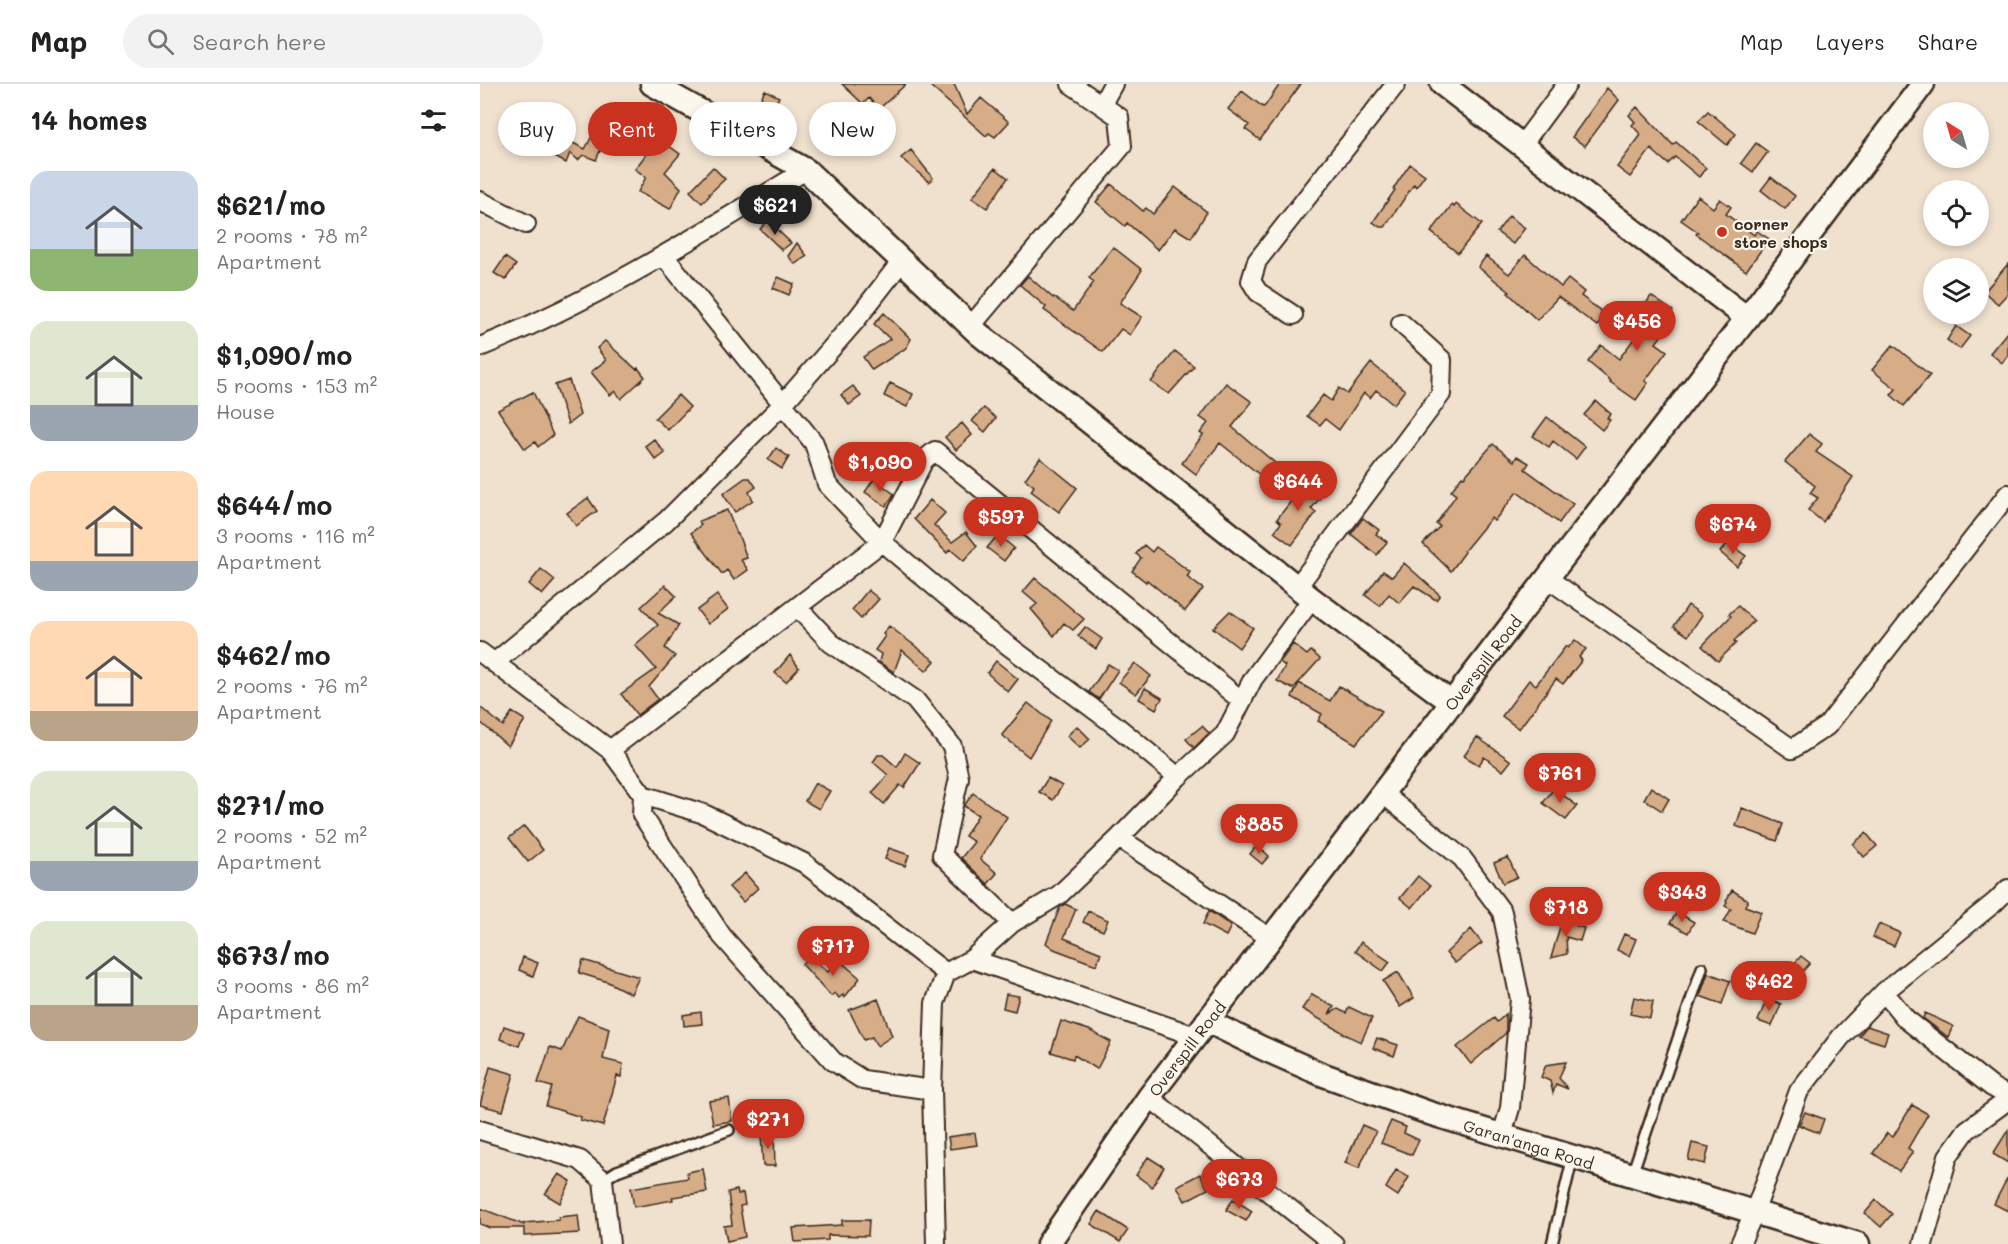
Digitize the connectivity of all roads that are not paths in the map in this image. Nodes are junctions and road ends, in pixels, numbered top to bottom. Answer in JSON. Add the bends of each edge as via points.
{"nodes":[{"id":1,"x":652,"y":84,"type":"edge"},
{"id":2,"x":1071,"y":84,"type":"edge"},
{"id":3,"x":1113,"y":84,"type":"edge"},
{"id":4,"x":1396,"y":84,"type":"edge"},
{"id":5,"x":1442,"y":84,"type":"edge"},
{"id":6,"x":1567,"y":84,"type":"edge"},
{"id":7,"x":1923,"y":84,"type":"edge"},
{"id":8,"x":1102,"y":104,"type":"junction"},
{"id":9,"x":1522,"y":145,"type":"junction"},
{"id":10,"x":806,"y":170,"type":"junction"},
{"id":11,"x":480,"y":201,"type":"edge"},
{"id":12,"x":526,"y":224,"type":"dead end"},
{"id":13,"x":664,"y":256,"type":"junction"},
{"id":14,"x":901,"y":262,"type":"junction"},
{"id":15,"x":1293,"y":315,"type":"dead end"},
{"id":16,"x":1748,"y":318,"type":"junction"},
{"id":17,"x":1401,"y":323,"type":"dead end"},
{"id":18,"x":971,"y":326,"type":"junction"},
{"id":19,"x":480,"y":347,"type":"edge"},
{"id":20,"x":782,"y":405,"type":"junction"},
{"id":21,"x":2008,"y":494,"type":"edge"},
{"id":22,"x":882,"y":542,"type":"junction"},
{"id":23,"x":1547,"y":578,"type":"junction"},
{"id":24,"x":1304,"y":593,"type":"junction"},
{"id":25,"x":797,"y":607,"type":"junction"},
{"id":26,"x":487,"y":658,"type":"edge"},
{"id":27,"x":1242,"y":701,"type":"junction"},
{"id":28,"x":1452,"y":703,"type":"junction"},
{"id":29,"x":610,"y":750,"type":"junction"},
{"id":30,"x":1178,"y":777,"type":"junction"},
{"id":31,"x":1382,"y":793,"type":"junction"},
{"id":32,"x":643,"y":795,"type":"junction"},
{"id":33,"x":1119,"y":838,"type":"junction"},
{"id":34,"x":2008,"y":889,"type":"edge"},
{"id":35,"x":1012,"y":923,"type":"junction"},
{"id":36,"x":1270,"y":938,"type":"junction"},
{"id":37,"x":972,"y":959,"type":"junction"},
{"id":38,"x":1702,"y":968,"type":"dead end"},
{"id":39,"x":946,"y":973,"type":"junction"},
{"id":40,"x":1884,"y":992,"type":"junction"},
{"id":41,"x":1201,"y":1028,"type":"junction"},
{"id":42,"x":932,"y":1090,"type":"junction"},
{"id":43,"x":1149,"y":1096,"type":"junction"},
{"id":44,"x":2008,"y":1098,"type":"edge"},
{"id":45,"x":480,"y":1130,"type":"edge"},
{"id":46,"x":729,"y":1130,"type":"dead end"},
{"id":47,"x":1502,"y":1135,"type":"junction"},
{"id":48,"x":1573,"y":1156,"type":"junction"},
{"id":49,"x":1632,"y":1174,"type":"junction"},
{"id":50,"x":603,"y":1180,"type":"junction"},
{"id":51,"x":1754,"y":1213,"type":"junction"},
{"id":52,"x":610,"y":1244,"type":"edge"},
{"id":53,"x":936,"y":1244,"type":"edge"},
{"id":54,"x":1048,"y":1244,"type":"edge"},
{"id":55,"x":1334,"y":1244,"type":"edge"},
{"id":56,"x":1552,"y":1244,"type":"edge"},
{"id":57,"x":1740,"y":1244,"type":"edge"},
{"id":58,"x":1858,"y":1244,"type":"edge"},
{"id":59,"x":1923,"y":1244,"type":"edge"}],
"edges":[{"from":1,"to":10,"type":"street"},
{"from":2,"to":8,"type":"street"},
{"from":3,"to":8,"type":"street"},
{"from":4,"to":15,"type":"street","via":[[1257,261],[1251,281],[1258,292]]},
{"from":5,"to":9,"type":"street"},
{"from":6,"to":9,"type":"street"},
{"from":7,"to":16,"type":"street","name":"Overspill Road"},
{"from":8,"to":18,"type":"street","via":[[1119,117],[1122,146]]},
{"from":9,"to":16,"type":"street"},
{"from":10,"to":13,"type":"street"},
{"from":10,"to":14,"type":"street"},
{"from":11,"to":12,"type":"street"},
{"from":13,"to":19,"type":"street","via":[[523,330]]},
{"from":13,"to":20,"type":"street"},
{"from":14,"to":18,"type":"street"},
{"from":14,"to":20,"type":"street"},
{"from":16,"to":23,"type":"street","name":"Overspill Road"},
{"from":17,"to":24,"type":"street","via":[[1442,360],[1441,394]]},
{"from":18,"to":24,"type":"street"},
{"from":20,"to":22,"type":"street","via":[[814,443],[827,484]]},
{"from":20,"to":26,"type":"street","via":[[666,520]]},
{"from":21,"to":23,"type":"street","via":[[1827,726],[1792,749]]},
{"from":22,"to":25,"type":"street"},
{"from":22,"to":27,"type":"street","via":[[924,460],[935,451]]},
{"from":22,"to":30,"type":"street","via":[[982,626],[1116,725]]},
{"from":23,"to":28,"type":"street","name":"Overspill Road"},
{"from":24,"to":27,"type":"street"},
{"from":24,"to":28,"type":"street"},
{"from":25,"to":29,"type":"street"},
{"from":25,"to":35,"type":"street","via":[[831,643],[915,700],[952,746],[959,778],[942,855]]},
{"from":26,"to":29,"type":"street"},
{"from":27,"to":30,"type":"street","via":[[1225,734]]},
{"from":28,"to":31,"type":"street","name":"Overspill Road"},
{"from":29,"to":32,"type":"street"},
{"from":30,"to":33,"type":"street"},
{"from":31,"to":36,"type":"street","name":"Overspill Road"},
{"from":31,"to":47,"type":"street","via":[[1462,858],[1502,912],[1520,999],[1510,1108]]},
{"from":32,"to":39,"type":"street","via":[[704,814],[804,863]]},
{"from":32,"to":42,"type":"street","via":[[642,815],[722,936],[833,1061],[863,1080]]},
{"from":33,"to":35,"type":"street","via":[[1059,895]]},
{"from":33,"to":36,"type":"street"},
{"from":34,"to":40,"type":"street"},
{"from":35,"to":37,"type":"street"},
{"from":36,"to":41,"type":"street","name":"Overspill Road"},
{"from":37,"to":39,"type":"street"},
{"from":37,"to":41,"type":"street"},
{"from":38,"to":49,"type":"lane"},
{"from":39,"to":42,"type":"street","via":[[935,1003]]},
{"from":40,"to":44,"type":"street","via":[[1906,1019]]},
{"from":40,"to":51,"type":"street","via":[[1799,1090]]},
{"from":41,"to":43,"type":"street","name":"Overspill Road"},
{"from":41,"to":47,"type":"street","name":"Garan'anga Road","via":[[1429,1113]]},
{"from":42,"to":53,"type":"street"},
{"from":43,"to":54,"type":"street","name":"Overspill Road"},
{"from":43,"to":55,"type":"street"},
{"from":44,"to":59,"type":"street","via":[[1967,1130],[1948,1156]]},
{"from":45,"to":50,"type":"street","via":[[580,1160]]},
{"from":46,"to":50,"type":"lane","via":[[617,1171]]},
{"from":47,"to":48,"type":"street","name":"Garan'anga Road"},
{"from":48,"to":49,"type":"street","name":"Garan'anga Road"},
{"from":48,"to":56,"type":"lane"},
{"from":49,"to":51,"type":"street","name":"Garan'anga Road"},
{"from":50,"to":52,"type":"street"},
{"from":51,"to":57,"type":"street"},
{"from":51,"to":58,"type":"street","name":"Garan'anga Road"}]}
